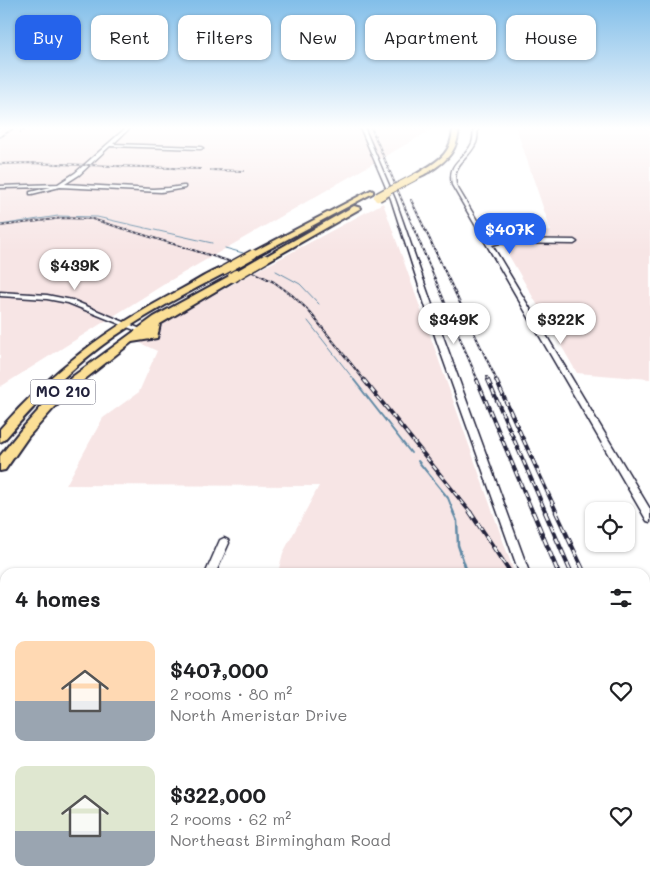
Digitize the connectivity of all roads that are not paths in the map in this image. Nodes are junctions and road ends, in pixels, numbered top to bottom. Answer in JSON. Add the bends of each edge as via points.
{"nodes":[{"id":1,"x":85,"y":168,"type":"edge"},
{"id":2,"x":380,"y":168,"type":"edge"},
{"id":3,"x":429,"y":168,"type":"edge"},
{"id":4,"x":454,"y":168,"type":"edge"},
{"id":5,"x":410,"y":171,"type":"dead end"},
{"id":6,"x":58,"y":186,"type":"junction"},
{"id":7,"x":0,"y":187,"type":"edge"},
{"id":8,"x":183,"y":187,"type":"dead end"},
{"id":9,"x":32,"y":193,"type":"dead end"},
{"id":10,"x":374,"y":194,"type":"junction"},
{"id":11,"x":574,"y":242,"type":"dead end"},
{"id":12,"x":489,"y":244,"type":"junction"},
{"id":13,"x":0,"y":294,"type":"edge"},
{"id":14,"x":113,"y":318,"type":"junction"},
{"id":15,"x":156,"y":319,"type":"junction"},
{"id":16,"x":127,"y":324,"type":"junction"},
{"id":17,"x":139,"y":330,"type":"junction"},
{"id":18,"x":111,"y":335,"type":"junction"},
{"id":19,"x":124,"y":340,"type":"junction"},
{"id":20,"x":0,"y":437,"type":"edge"},
{"id":21,"x":0,"y":466,"type":"edge"},
{"id":22,"x":650,"y":518,"type":"edge"},
{"id":23,"x":224,"y":543,"type":"dead end"},
{"id":24,"x":213,"y":568,"type":"edge"},
{"id":25,"x":523,"y":568,"type":"edge"}],
"edges":[{"from":1,"to":6,"type":"street"},
{"from":2,"to":25,"type":"street"},
{"from":3,"to":10,"type":"highway","number":"MO 210","bridge":true},
{"from":4,"to":12,"type":"street","via":[[452,179]]},
{"from":5,"to":10,"type":"highway","number":"MO 210"},
{"from":6,"to":7,"type":"street"},
{"from":6,"to":8,"type":"street","via":[[156,190]]},
{"from":6,"to":9,"type":"street"},
{"from":10,"to":15,"type":"highway","number":"MO 210","bridge":true},
{"from":10,"to":16,"type":"highway","number":"MO 210","bridge":true,"via":[[253,254]]},
{"from":11,"to":12,"type":"street"},
{"from":12,"to":22,"type":"street"},
{"from":13,"to":14,"type":"street","via":[[70,301]]},
{"from":14,"to":16,"type":"street"},
{"from":14,"to":18,"type":"highway"},
{"from":15,"to":17,"type":"highway","number":"MO 210"},
{"from":15,"to":19,"type":"highway","via":[[153,336]]},
{"from":16,"to":17,"type":"street"},
{"from":16,"to":18,"type":"highway","number":"MO 210"},
{"from":17,"to":19,"type":"highway","number":"MO 210"},
{"from":18,"to":20,"type":"highway","number":"MO 210","via":[[48,386]]},
{"from":19,"to":21,"type":"highway","number":"MO 210","via":[[62,393]]},
{"from":23,"to":24,"type":"street"}]}
